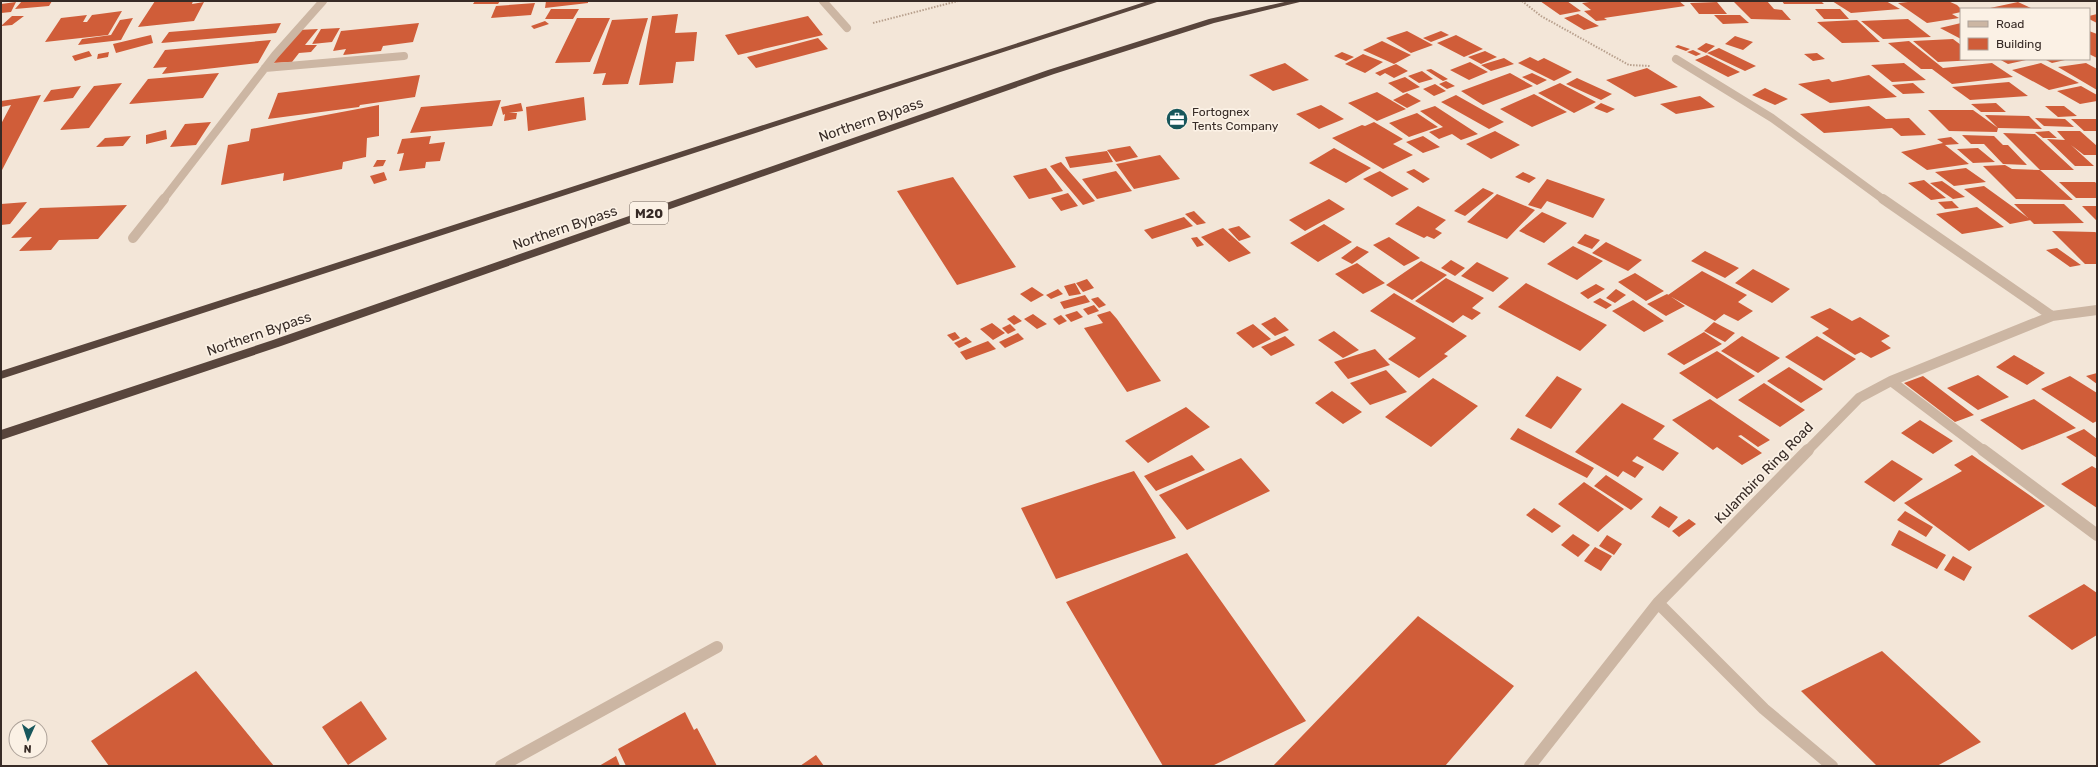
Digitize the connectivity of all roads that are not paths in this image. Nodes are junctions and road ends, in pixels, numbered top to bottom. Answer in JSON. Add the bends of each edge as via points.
{"nodes":[{"id":1,"x":323,"y":1,"type":"edge"},
{"id":2,"x":823,"y":1,"type":"edge"},
{"id":3,"x":1156,"y":1,"type":"edge"},
{"id":4,"x":1300,"y":1,"type":"edge"},
{"id":5,"x":847,"y":28,"type":"road end"},
{"id":6,"x":404,"y":56,"type":"dead end"},
{"id":7,"x":1680,"y":62,"type":"road end"},
{"id":8,"x":265,"y":68,"type":"junction"},
{"id":9,"x":133,"y":238,"type":"dead end"},
{"id":10,"x":2097,"y":310,"type":"edge"},
{"id":11,"x":2052,"y":316,"type":"junction"},
{"id":12,"x":1,"y":375,"type":"edge"},
{"id":13,"x":1891,"y":381,"type":"junction"},
{"id":14,"x":1,"y":435,"type":"edge"},
{"id":15,"x":2097,"y":535,"type":"edge"},
{"id":16,"x":1658,"y":603,"type":"junction"},
{"id":17,"x":717,"y":647,"type":"dead end"},
{"id":18,"x":501,"y":766,"type":"edge"},
{"id":19,"x":1530,"y":766,"type":"edge"},
{"id":20,"x":1832,"y":766,"type":"edge"}],
"edges":[{"from":1,"to":8,"type":"street","via":[[286,40]]},
{"from":2,"to":5,"type":"street"},
{"from":3,"to":12,"type":"highway","name":"Northern Bypass"},
{"from":4,"to":14,"type":"highway","name":"Northern Bypass","number":"M20","via":[[1212,21],[1051,72],[277,343]]},
{"from":6,"to":8,"type":"street"},
{"from":7,"to":11,"type":"street","via":[[1772,118],[1932,235]]},
{"from":8,"to":9,"type":"street"},
{"from":10,"to":11,"type":"street","name":"Kulambiro Ring Road"},
{"from":11,"to":13,"type":"street","name":"Kulambiro Ring Road"},
{"from":13,"to":15,"type":"street"},
{"from":13,"to":16,"type":"street","name":"Kulambiro Ring Road","via":[[1874,388],[1852,404]]},
{"from":16,"to":19,"type":"street","name":"Kulambiro Ring Road"},
{"from":16,"to":20,"type":"street","via":[[1751,698],[1801,743]]},
{"from":17,"to":18,"type":"street"}]}
